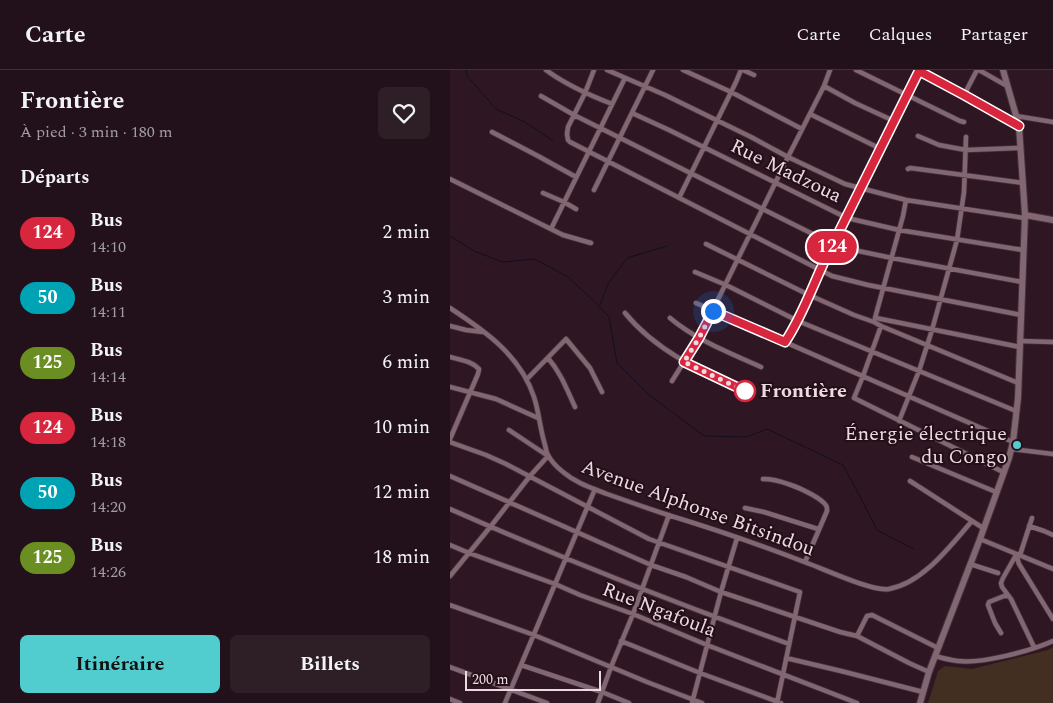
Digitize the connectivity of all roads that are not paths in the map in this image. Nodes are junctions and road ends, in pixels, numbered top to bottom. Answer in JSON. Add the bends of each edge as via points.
{"nodes":[{"id":1,"x":594,"y":70,"type":"edge"},
{"id":2,"x":606,"y":70,"type":"edge"},
{"id":3,"x":653,"y":70,"type":"edge"},
{"id":4,"x":683,"y":70,"type":"edge"},
{"id":5,"x":742,"y":70,"type":"edge"},
{"id":6,"x":830,"y":70,"type":"edge"},
{"id":7,"x":856,"y":70,"type":"edge"},
{"id":8,"x":918,"y":70,"type":"edge"},
{"id":9,"x":978,"y":70,"type":"edge"},
{"id":10,"x":1002,"y":70,"type":"edge"},
{"id":11,"x":548,"y":71,"type":"edge"},
{"id":12,"x":754,"y":75,"type":"dead end"},
{"id":13,"x":625,"y":78,"type":"junction"},
{"id":14,"x":646,"y":86,"type":"junction"},
{"id":15,"x":824,"y":86,"type":"junction"},
{"id":16,"x":1007,"y":86,"type":"junction"},
{"id":17,"x":731,"y":92,"type":"junction"},
{"id":18,"x":585,"y":93,"type":"junction"},
{"id":19,"x":964,"y":95,"type":"junction"},
{"id":20,"x":541,"y":96,"type":"dead end"},
{"id":21,"x":907,"y":96,"type":"junction"},
{"id":22,"x":612,"y":104,"type":"junction"},
{"id":23,"x":632,"y":113,"type":"junction"},
{"id":24,"x":810,"y":114,"type":"junction"},
{"id":25,"x":574,"y":115,"type":"junction"},
{"id":26,"x":1016,"y":116,"type":"junction"},
{"id":27,"x":717,"y":120,"type":"junction"},
{"id":28,"x":894,"y":121,"type":"junction"},
{"id":29,"x":964,"y":122,"type":"dead end"},
{"id":30,"x":1053,"y":122,"type":"edge"},
{"id":31,"x":1019,"y":126,"type":"junction"},
{"id":32,"x":601,"y":128,"type":"junction"},
{"id":33,"x":802,"y":129,"type":"junction"},
{"id":34,"x":492,"y":132,"type":"dead end"},
{"id":35,"x":918,"y":136,"type":"dead end"},
{"id":36,"x":620,"y":137,"type":"junction"},
{"id":37,"x":966,"y":137,"type":"dead end"},
{"id":38,"x":704,"y":147,"type":"junction"},
{"id":39,"x":1021,"y":148,"type":"junction"},
{"id":40,"x":881,"y":149,"type":"junction"},
{"id":41,"x":966,"y":150,"type":"junction"},
{"id":42,"x":588,"y":152,"type":"junction"},
{"id":43,"x":788,"y":157,"type":"junction"},
{"id":44,"x":608,"y":162,"type":"junction"},
{"id":45,"x":908,"y":169,"type":"dead end"},
{"id":46,"x":691,"y":173,"type":"junction"},
{"id":47,"x":964,"y":175,"type":"junction"},
{"id":48,"x":576,"y":177,"type":"junction"},
{"id":49,"x":450,"y":179,"type":"edge"},
{"id":50,"x":776,"y":183,"type":"junction"},
{"id":51,"x":1023,"y":183,"type":"junction"},
{"id":52,"x":862,"y":188,"type":"junction"},
{"id":53,"x":594,"y":190,"type":"dead end"},
{"id":54,"x":543,"y":193,"type":"dead end"},
{"id":55,"x":679,"y":198,"type":"junction"},
{"id":56,"x":906,"y":200,"type":"junction"},
{"id":57,"x":564,"y":202,"type":"junction"},
{"id":58,"x":962,"y":208,"type":"junction"},
{"id":59,"x":576,"y":209,"type":"dead end"},
{"id":60,"x":763,"y":209,"type":"junction"},
{"id":61,"x":1024,"y":216,"type":"junction"},
{"id":62,"x":847,"y":218,"type":"junction"},
{"id":63,"x":1053,"y":220,"type":"edge"},
{"id":64,"x":551,"y":229,"type":"junction"},
{"id":65,"x":899,"y":230,"type":"junction"},
{"id":66,"x":750,"y":234,"type":"junction"},
{"id":67,"x":957,"y":240,"type":"junction"},
{"id":68,"x":591,"y":243,"type":"dead end"},
{"id":69,"x":706,"y":244,"type":"dead end"},
{"id":70,"x":833,"y":244,"type":"junction"},
{"id":71,"x":1023,"y":250,"type":"junction"},
{"id":72,"x":892,"y":258,"type":"junction"},
{"id":73,"x":738,"y":259,"type":"junction"},
{"id":74,"x":949,"y":269,"type":"junction"},
{"id":75,"x":820,"y":270,"type":"junction"},
{"id":76,"x":695,"y":272,"type":"dead end"},
{"id":77,"x":1022,"y":282,"type":"junction"},
{"id":78,"x":726,"y":285,"type":"junction"},
{"id":79,"x":883,"y":288,"type":"junction"},
{"id":80,"x":809,"y":295,"type":"junction"},
{"id":81,"x":940,"y":299,"type":"junction"},
{"id":82,"x":696,"y":303,"type":"dead end"},
{"id":83,"x":450,"y":308,"type":"edge"},
{"id":84,"x":713,"y":311,"type":"junction"},
{"id":85,"x":625,"y":313,"type":"dead end"},
{"id":86,"x":1021,"y":315,"type":"junction"},
{"id":87,"x":670,"y":318,"type":"dead end"},
{"id":88,"x":875,"y":320,"type":"junction"},
{"id":89,"x":798,"y":321,"type":"junction"},
{"id":90,"x":450,"y":326,"type":"edge"},
{"id":91,"x":881,"y":326,"type":"junction"},
{"id":92,"x":932,"y":330,"type":"junction"},
{"id":93,"x":484,"y":332,"type":"junction"},
{"id":94,"x":699,"y":338,"type":"junction"},
{"id":95,"x":785,"y":342,"type":"junction"},
{"id":96,"x":1053,"y":342,"type":"edge"},
{"id":97,"x":927,"y":344,"type":"junction"},
{"id":98,"x":1020,"y":344,"type":"junction"},
{"id":99,"x":871,"y":352,"type":"junction"},
{"id":100,"x":450,"y":357,"type":"edge"},
{"id":101,"x":548,"y":358,"type":"junction"},
{"id":102,"x":684,"y":362,"type":"junction"},
{"id":103,"x":761,"y":367,"type":"dead end"},
{"id":104,"x":919,"y":371,"type":"junction"},
{"id":105,"x":863,"y":376,"type":"junction"},
{"id":106,"x":526,"y":379,"type":"junction"},
{"id":107,"x":672,"y":381,"type":"dead end"},
{"id":108,"x":1018,"y":383,"type":"junction"},
{"id":109,"x":450,"y":387,"type":"edge"},
{"id":110,"x":745,"y":391,"type":"dead end"},
{"id":111,"x":470,"y":392,"type":"junction"},
{"id":112,"x":602,"y":392,"type":"dead end"},
{"id":113,"x":909,"y":396,"type":"junction"},
{"id":114,"x":575,"y":407,"type":"dead end"},
{"id":115,"x":1016,"y":411,"type":"junction"},
{"id":116,"x":538,"y":418,"type":"junction"},
{"id":117,"x":899,"y":421,"type":"junction"},
{"id":118,"x":509,"y":430,"type":"dead end"},
{"id":119,"x":450,"y":440,"type":"edge"},
{"id":120,"x":1013,"y":442,"type":"junction"},
{"id":121,"x":1011,"y":450,"type":"junction"},
{"id":122,"x":1053,"y":454,"type":"edge"},
{"id":123,"x":548,"y":456,"type":"junction"},
{"id":124,"x":912,"y":457,"type":"dead end"},
{"id":125,"x":1003,"y":472,"type":"junction"},
{"id":126,"x":450,"y":476,"type":"edge"},
{"id":127,"x":530,"y":476,"type":"junction"},
{"id":128,"x":763,"y":479,"type":"dead end"},
{"id":129,"x":910,"y":481,"type":"dead end"},
{"id":130,"x":596,"y":490,"type":"junction"},
{"id":131,"x":996,"y":492,"type":"junction"},
{"id":132,"x":510,"y":503,"type":"junction"},
{"id":133,"x":588,"y":506,"type":"junction"},
{"id":134,"x":745,"y":508,"type":"dead end"},
{"id":135,"x":450,"y":509,"type":"edge"},
{"id":136,"x":669,"y":515,"type":"junction"},
{"id":137,"x":1032,"y":518,"type":"dead end"},
{"id":138,"x":972,"y":521,"type":"junction"},
{"id":139,"x":492,"y":526,"type":"junction"},
{"id":140,"x":1029,"y":526,"type":"junction"},
{"id":141,"x":983,"y":528,"type":"junction"},
{"id":142,"x":818,"y":529,"type":"junction"},
{"id":143,"x":577,"y":532,"type":"junction"},
{"id":144,"x":1053,"y":535,"type":"edge"},
{"id":145,"x":737,"y":538,"type":"junction"},
{"id":146,"x":980,"y":539,"type":"junction"},
{"id":147,"x":659,"y":543,"type":"junction"},
{"id":148,"x":450,"y":545,"type":"edge"},
{"id":149,"x":469,"y":553,"type":"junction"},
{"id":150,"x":1017,"y":555,"type":"junction"},
{"id":151,"x":566,"y":557,"type":"junction"},
{"id":152,"x":805,"y":562,"type":"junction"},
{"id":153,"x":970,"y":564,"type":"junction"},
{"id":154,"x":651,"y":565,"type":"junction"},
{"id":155,"x":728,"y":566,"type":"junction"},
{"id":156,"x":1053,"y":568,"type":"edge"},
{"id":157,"x":998,"y":573,"type":"dead end"},
{"id":158,"x":450,"y":576,"type":"edge"},
{"id":159,"x":554,"y":584,"type":"junction"},
{"id":160,"x":642,"y":588,"type":"junction"},
{"id":161,"x":721,"y":592,"type":"junction"},
{"id":162,"x":1008,"y":596,"type":"junction"},
{"id":163,"x":450,"y":605,"type":"edge"},
{"id":164,"x":633,"y":614,"type":"junction"},
{"id":165,"x":715,"y":616,"type":"junction"},
{"id":166,"x":795,"y":616,"type":"junction"},
{"id":167,"x":1053,"y":619,"type":"edge"},
{"id":168,"x":1001,"y":632,"type":"dead end"},
{"id":169,"x":534,"y":635,"type":"junction"},
{"id":170,"x":857,"y":636,"type":"junction"},
{"id":171,"x":621,"y":641,"type":"junction"},
{"id":172,"x":1053,"y":641,"type":"edge"},
{"id":173,"x":789,"y":644,"type":"junction"},
{"id":174,"x":708,"y":645,"type":"junction"},
{"id":175,"x":1034,"y":647,"type":"junction"},
{"id":176,"x":938,"y":648,"type":"junction"},
{"id":177,"x":935,"y":656,"type":"junction"},
{"id":178,"x":786,"y":658,"type":"junction"},
{"id":179,"x":521,"y":665,"type":"junction"},
{"id":180,"x":450,"y":667,"type":"edge"},
{"id":181,"x":611,"y":667,"type":"junction"},
{"id":182,"x":929,"y":672,"type":"junction"},
{"id":183,"x":700,"y":673,"type":"junction"},
{"id":184,"x":783,"y":674,"type":"junction"},
{"id":185,"x":510,"y":690,"type":"junction"},
{"id":186,"x":602,"y":692,"type":"junction"},
{"id":187,"x":922,"y":692,"type":"junction"},
{"id":188,"x":450,"y":699,"type":"edge"},
{"id":189,"x":693,"y":701,"type":"edge"},
{"id":190,"x":778,"y":702,"type":"edge"},
{"id":191,"x":460,"y":703,"type":"edge"},
{"id":192,"x":504,"y":703,"type":"edge"},
{"id":193,"x":547,"y":703,"type":"edge"},
{"id":194,"x":598,"y":703,"type":"edge"},
{"id":195,"x":629,"y":703,"type":"edge"},
{"id":196,"x":702,"y":703,"type":"edge"},
{"id":197,"x":858,"y":703,"type":"edge"},
{"id":198,"x":920,"y":703,"type":"edge"}],
"edges":[{"from":1,"to":18,"type":"street"},
{"from":2,"to":13,"type":"street"},
{"from":3,"to":14,"type":"street"},
{"from":4,"to":17,"type":"street"},
{"from":5,"to":12,"type":"street"},
{"from":5,"to":17,"type":"street"},
{"from":6,"to":15,"type":"street"},
{"from":7,"to":21,"type":"street"},
{"from":8,"to":19,"type":"street"},
{"from":8,"to":21,"type":"street"},
{"from":9,"to":16,"type":"street"},
{"from":9,"to":19,"type":"street"},
{"from":10,"to":16,"type":"street"},
{"from":11,"to":18,"type":"street"},
{"from":13,"to":14,"type":"street"},
{"from":13,"to":22,"type":"street"},
{"from":14,"to":23,"type":"street"},
{"from":14,"to":27,"type":"street"},
{"from":15,"to":24,"type":"street"},
{"from":15,"to":28,"type":"street"},
{"from":16,"to":26,"type":"street"},
{"from":17,"to":27,"type":"street"},
{"from":17,"to":33,"type":"street"},
{"from":18,"to":22,"type":"street"},
{"from":18,"to":25,"type":"street"},
{"from":19,"to":31,"type":"street"},
{"from":20,"to":25,"type":"street"},
{"from":21,"to":28,"type":"street"},
{"from":21,"to":29,"type":"street"},
{"from":22,"to":32,"type":"street"},
{"from":23,"to":36,"type":"street"},
{"from":23,"to":38,"type":"street","name":"Rue Madzoua"},
{"from":24,"to":33,"type":"street"},
{"from":24,"to":40,"type":"street"},
{"from":25,"to":32,"type":"street"},
{"from":25,"to":42,"type":"street","via":[[568,127],[568,140]]},
{"from":26,"to":30,"type":"street"},
{"from":26,"to":31,"type":"street"},
{"from":27,"to":38,"type":"street"},
{"from":27,"to":43,"type":"street"},
{"from":28,"to":40,"type":"street"},
{"from":31,"to":39,"type":"street"},
{"from":32,"to":36,"type":"street"},
{"from":32,"to":42,"type":"street"},
{"from":33,"to":43,"type":"street"},
{"from":34,"to":48,"type":"street"},
{"from":35,"to":41,"type":"street","via":[[939,145]]},
{"from":36,"to":44,"type":"street"},
{"from":36,"to":46,"type":"street"},
{"from":37,"to":41,"type":"street"},
{"from":38,"to":46,"type":"street"},
{"from":38,"to":50,"type":"street","name":"Rue Madzoua"},
{"from":39,"to":41,"type":"street"},
{"from":39,"to":51,"type":"street"},
{"from":40,"to":52,"type":"street"},
{"from":41,"to":47,"type":"street"},
{"from":42,"to":44,"type":"street"},
{"from":42,"to":48,"type":"street"},
{"from":43,"to":50,"type":"street"},
{"from":43,"to":52,"type":"street","via":[[845,184]]},
{"from":44,"to":53,"type":"street"},
{"from":44,"to":55,"type":"street"},
{"from":45,"to":47,"type":"street"},
{"from":46,"to":55,"type":"street"},
{"from":46,"to":60,"type":"street"},
{"from":47,"to":51,"type":"street"},
{"from":47,"to":58,"type":"street"},
{"from":48,"to":57,"type":"street"},
{"from":49,"to":64,"type":"street"},
{"from":50,"to":60,"type":"street"},
{"from":50,"to":62,"type":"street","name":"Rue Madzoua"},
{"from":51,"to":61,"type":"street"},
{"from":52,"to":56,"type":"street"},
{"from":52,"to":62,"type":"street"},
{"from":54,"to":57,"type":"street"},
{"from":55,"to":66,"type":"street"},
{"from":56,"to":58,"type":"street"},
{"from":56,"to":65,"type":"street"},
{"from":57,"to":59,"type":"street"},
{"from":57,"to":64,"type":"street"},
{"from":58,"to":61,"type":"street"},
{"from":58,"to":67,"type":"street"},
{"from":60,"to":66,"type":"street"},
{"from":60,"to":70,"type":"street"},
{"from":61,"to":63,"type":"street"},
{"from":61,"to":71,"type":"street"},
{"from":62,"to":65,"type":"street","name":"Rue Madzoua"},
{"from":62,"to":70,"type":"street"},
{"from":64,"to":68,"type":"street"},
{"from":65,"to":67,"type":"street","name":"Rue Madzoua"},
{"from":65,"to":72,"type":"street"},
{"from":66,"to":73,"type":"street"},
{"from":66,"to":75,"type":"street"},
{"from":67,"to":71,"type":"street","name":"Rue Madzoua"},
{"from":67,"to":74,"type":"street"},
{"from":69,"to":73,"type":"street"},
{"from":70,"to":72,"type":"street"},
{"from":70,"to":75,"type":"street"},
{"from":71,"to":77,"type":"street"},
{"from":72,"to":74,"type":"street"},
{"from":72,"to":79,"type":"street"},
{"from":73,"to":78,"type":"street"},
{"from":73,"to":80,"type":"street"},
{"from":74,"to":77,"type":"street"},
{"from":74,"to":81,"type":"street"},
{"from":75,"to":79,"type":"street"},
{"from":75,"to":80,"type":"street"},
{"from":76,"to":78,"type":"street"},
{"from":77,"to":86,"type":"street"},
{"from":78,"to":84,"type":"street"},
{"from":78,"to":89,"type":"street"},
{"from":79,"to":81,"type":"street"},
{"from":79,"to":88,"type":"street"},
{"from":80,"to":88,"type":"street","via":[[854,316]]},
{"from":80,"to":89,"type":"street"},
{"from":81,"to":86,"type":"street"},
{"from":81,"to":92,"type":"street"},
{"from":82,"to":84,"type":"street"},
{"from":83,"to":93,"type":"street","name":"Avenue Alphonse Bitsindou"},
{"from":84,"to":94,"type":"street"},
{"from":84,"to":95,"type":"street"},
{"from":85,"to":102,"type":"street"},
{"from":86,"to":98,"type":"street"},
{"from":87,"to":94,"type":"street"},
{"from":88,"to":91,"type":"street"},
{"from":88,"to":92,"type":"street"},
{"from":89,"to":95,"type":"street"},
{"from":89,"to":99,"type":"street"},
{"from":90,"to":93,"type":"street"},
{"from":91,"to":97,"type":"street"},
{"from":91,"to":99,"type":"street"},
{"from":92,"to":97,"type":"street"},
{"from":92,"to":98,"type":"street"},
{"from":93,"to":106,"type":"street","name":"Avenue Alphonse Bitsindou","via":[[513,359]]},
{"from":94,"to":102,"type":"street"},
{"from":94,"to":103,"type":"street"},
{"from":95,"to":105,"type":"street"},
{"from":96,"to":98,"type":"street"},
{"from":97,"to":104,"type":"street"},
{"from":97,"to":108,"type":"street"},
{"from":98,"to":108,"type":"street"},
{"from":99,"to":104,"type":"street"},
{"from":99,"to":105,"type":"street"},
{"from":100,"to":111,"type":"street","via":[[479,369]]},
{"from":101,"to":106,"type":"street"},
{"from":101,"to":112,"type":"street","via":[[566,338],[590,368]]},
{"from":101,"to":114,"type":"street","via":[[563,380]]},
{"from":102,"to":107,"type":"street"},
{"from":102,"to":110,"type":"street"},
{"from":104,"to":113,"type":"street"},
{"from":104,"to":115,"type":"street"},
{"from":105,"to":113,"type":"street"},
{"from":105,"to":117,"type":"street","via":[[854,398]]},
{"from":106,"to":116,"type":"street","name":"Avenue Alphonse Bitsindou"},
{"from":108,"to":115,"type":"street"},
{"from":109,"to":111,"type":"street"},
{"from":111,"to":116,"type":"street","via":[[496,399]]},
{"from":111,"to":119,"type":"street"},
{"from":113,"to":117,"type":"street"},
{"from":113,"to":120,"type":"street"},
{"from":115,"to":120,"type":"street"},
{"from":116,"to":123,"type":"street","name":"Avenue Alphonse Bitsindou"},
{"from":117,"to":125,"type":"street"},
{"from":118,"to":123,"type":"street"},
{"from":119,"to":127,"type":"street"},
{"from":120,"to":121,"type":"street"},
{"from":121,"to":122,"type":"street"},
{"from":121,"to":125,"type":"street"},
{"from":123,"to":127,"type":"street"},
{"from":123,"to":130,"type":"street","name":"Avenue Alphonse Bitsindou","via":[[570,478]]},
{"from":124,"to":131,"type":"street"},
{"from":125,"to":131,"type":"street"},
{"from":126,"to":132,"type":"street"},
{"from":127,"to":132,"type":"street"},
{"from":127,"to":133,"type":"street"},
{"from":128,"to":142,"type":"street","via":[[790,484],[824,504],[827,511]]},
{"from":129,"to":138,"type":"street"},
{"from":130,"to":133,"type":"street"},
{"from":130,"to":136,"type":"street","name":"Avenue Alphonse Bitsindou"},
{"from":131,"to":141,"type":"street"},
{"from":132,"to":139,"type":"street"},
{"from":132,"to":143,"type":"street"},
{"from":133,"to":143,"type":"street"},
{"from":133,"to":147,"type":"street"},
{"from":134,"to":142,"type":"street"},
{"from":135,"to":139,"type":"street"},
{"from":136,"to":145,"type":"street","name":"Avenue Alphonse Bitsindou"},
{"from":136,"to":147,"type":"street"},
{"from":137,"to":140,"type":"street"},
{"from":138,"to":141,"type":"street"},
{"from":138,"to":152,"type":"street","name":"Avenue Alphonse Bitsindou","via":[[928,568],[912,580],[886,590]]},
{"from":139,"to":149,"type":"street"},
{"from":139,"to":151,"type":"street"},
{"from":140,"to":144,"type":"street"},
{"from":140,"to":150,"type":"street"},
{"from":141,"to":146,"type":"street"},
{"from":142,"to":152,"type":"street"},
{"from":143,"to":151,"type":"street"},
{"from":143,"to":154,"type":"street"},
{"from":145,"to":152,"type":"street","name":"Avenue Alphonse Bitsindou"},
{"from":145,"to":155,"type":"street"},
{"from":146,"to":150,"type":"street"},
{"from":146,"to":153,"type":"street"},
{"from":147,"to":154,"type":"street"},
{"from":147,"to":155,"type":"street"},
{"from":148,"to":149,"type":"street","name":"Rue Ngafoula"},
{"from":149,"to":158,"type":"street"},
{"from":149,"to":159,"type":"street","name":"Rue Ngafoula"},
{"from":150,"to":156,"type":"street"},
{"from":150,"to":162,"type":"street","via":[[1001,584]]},
{"from":150,"to":167,"type":"street","via":[[1019,564]]},
{"from":151,"to":159,"type":"street"},
{"from":151,"to":160,"type":"street"},
{"from":153,"to":157,"type":"street"},
{"from":153,"to":176,"type":"street"},
{"from":154,"to":160,"type":"street"},
{"from":154,"to":161,"type":"street"},
{"from":155,"to":161,"type":"street"},
{"from":155,"to":166,"type":"street","via":[[800,592]]},
{"from":159,"to":164,"type":"street","name":"Rue Ngafoula"},
{"from":159,"to":169,"type":"street"},
{"from":160,"to":164,"type":"street"},
{"from":160,"to":165,"type":"street"},
{"from":161,"to":165,"type":"street"},
{"from":161,"to":166,"type":"street"},
{"from":162,"to":168,"type":"street","via":[[988,605]]},
{"from":162,"to":175,"type":"street"},
{"from":163,"to":169,"type":"street"},
{"from":164,"to":171,"type":"street"},
{"from":164,"to":174,"type":"street","name":"Rue Ngafoula"},
{"from":165,"to":173,"type":"street"},
{"from":165,"to":174,"type":"street"},
{"from":166,"to":170,"type":"street"},
{"from":166,"to":173,"type":"street"},
{"from":169,"to":179,"type":"street"},
{"from":169,"to":181,"type":"street"},
{"from":170,"to":176,"type":"street","via":[[868,616],[872,615]]},
{"from":170,"to":182,"type":"street"},
{"from":171,"to":181,"type":"street"},
{"from":171,"to":183,"type":"street"},
{"from":172,"to":175,"type":"street"},
{"from":173,"to":178,"type":"street"},
{"from":174,"to":183,"type":"street"},
{"from":174,"to":184,"type":"street","name":"Rue Ngafoula"},
{"from":175,"to":177,"type":"street","via":[[974,661]]},
{"from":176,"to":177,"type":"street"},
{"from":177,"to":182,"type":"street"},
{"from":178,"to":184,"type":"street"},
{"from":178,"to":187,"type":"street"},
{"from":179,"to":185,"type":"street"},
{"from":179,"to":186,"type":"street"},
{"from":180,"to":185,"type":"street"},
{"from":181,"to":186,"type":"street"},
{"from":181,"to":189,"type":"street"},
{"from":182,"to":187,"type":"street"},
{"from":183,"to":189,"type":"street"},
{"from":183,"to":190,"type":"street"},
{"from":184,"to":190,"type":"street"},
{"from":184,"to":197,"type":"street","name":"Rue Ngafoula"},
{"from":185,"to":192,"type":"street"},
{"from":185,"to":193,"type":"street"},
{"from":186,"to":194,"type":"street"},
{"from":186,"to":195,"type":"street"},
{"from":187,"to":198,"type":"street"},
{"from":188,"to":191,"type":"street"},
{"from":189,"to":196,"type":"street"}]}
